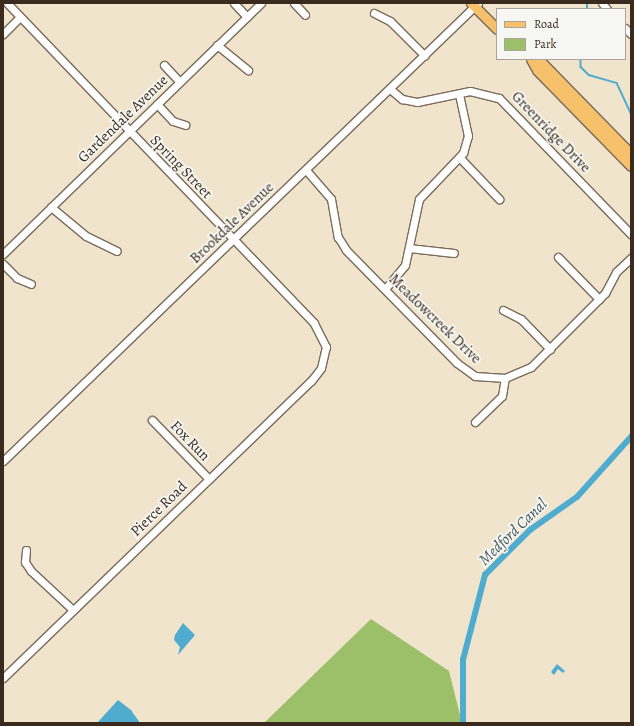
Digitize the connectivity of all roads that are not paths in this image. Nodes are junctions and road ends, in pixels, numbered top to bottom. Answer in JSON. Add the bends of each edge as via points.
{"nodes":[{"id":1,"x":7,"y":3,"type":"edge"},
{"id":2,"x":234,"y":3,"type":"edge"},
{"id":3,"x":261,"y":3,"type":"edge"},
{"id":4,"x":294,"y":3,"type":"edge"},
{"id":5,"x":474,"y":4,"type":"edge"},
{"id":6,"x":374,"y":13,"type":"dead end"},
{"id":7,"x":305,"y":14,"type":"dead end"},
{"id":8,"x":20,"y":17,"type":"junction"},
{"id":9,"x":247,"y":17,"type":"junction"},
{"id":10,"x":496,"y":28,"type":"edge"},
{"id":11,"x":3,"y":34,"type":"edge"},
{"id":12,"x":217,"y":45,"type":"junction"},
{"id":13,"x":425,"y":56,"type":"junction"},
{"id":14,"x":533,"y":60,"type":"edge"},
{"id":15,"x":534,"y":60,"type":"edge"},
{"id":16,"x":164,"y":66,"type":"dead end"},
{"id":17,"x":248,"y":70,"type":"dead end"},
{"id":18,"x":180,"y":82,"type":"junction"},
{"id":19,"x":390,"y":89,"type":"junction"},
{"id":20,"x":459,"y":94,"type":"junction"},
{"id":21,"x":156,"y":104,"type":"junction"},
{"id":22,"x":185,"y":126,"type":"dead end"},
{"id":23,"x":129,"y":131,"type":"junction"},
{"id":24,"x":631,"y":154,"type":"edge"},
{"id":25,"x":460,"y":158,"type":"junction"},
{"id":26,"x":631,"y":166,"type":"edge"},
{"id":27,"x":306,"y":170,"type":"junction"},
{"id":28,"x":499,"y":199,"type":"dead end"},
{"id":29,"x":51,"y":207,"type":"junction"},
{"id":30,"x":631,"y":234,"type":"edge"},
{"id":31,"x":233,"y":240,"type":"junction"},
{"id":32,"x":409,"y":248,"type":"junction"},
{"id":33,"x":117,"y":251,"type":"dead end"},
{"id":34,"x":454,"y":253,"type":"dead end"},
{"id":35,"x":3,"y":254,"type":"edge"},
{"id":36,"x":558,"y":257,"type":"dead end"},
{"id":37,"x":631,"y":258,"type":"edge"},
{"id":38,"x":3,"y":264,"type":"edge"},
{"id":39,"x":31,"y":284,"type":"dead end"},
{"id":40,"x":385,"y":290,"type":"junction"},
{"id":41,"x":599,"y":299,"type":"junction"},
{"id":42,"x":503,"y":310,"type":"dead end"},
{"id":43,"x":550,"y":349,"type":"junction"},
{"id":44,"x":326,"y":354,"type":"joint"},
{"id":45,"x":505,"y":378,"type":"junction"},
{"id":46,"x":152,"y":420,"type":"dead end"},
{"id":47,"x":475,"y":422,"type":"dead end"},
{"id":48,"x":3,"y":461,"type":"edge"},
{"id":49,"x":209,"y":479,"type":"junction"},
{"id":50,"x":26,"y":550,"type":"dead end"},
{"id":51,"x":73,"y":610,"type":"junction"},
{"id":52,"x":5,"y":673,"type":"edge"}],
"edges":[{"from":1,"to":8,"type":"street","name":"Spring Street"},
{"from":2,"to":9,"type":"street"},
{"from":3,"to":9,"type":"street","name":"Gardendale Avenue"},
{"from":4,"to":7,"type":"street"},
{"from":5,"to":10,"type":"main road"},
{"from":5,"to":13,"type":"street","name":"Brookdale Avenue"},
{"from":6,"to":13,"type":"street","via":[[390,21]]},
{"from":8,"to":11,"type":"street"},
{"from":8,"to":23,"type":"street","name":"Spring Street"},
{"from":9,"to":12,"type":"street","name":"Gardendale Avenue"},
{"from":12,"to":17,"type":"street"},
{"from":12,"to":18,"type":"street","name":"Gardendale Avenue"},
{"from":13,"to":19,"type":"street","name":"Brookdale Avenue"},
{"from":14,"to":26,"type":"main road","via":[[538,70]]},
{"from":15,"to":24,"type":"main road","via":[[547,68]]},
{"from":16,"to":18,"type":"street"},
{"from":18,"to":21,"type":"street","name":"Gardendale Avenue"},
{"from":19,"to":20,"type":"street","name":"Greenridge Drive","via":[[402,99],[417,102]]},
{"from":19,"to":27,"type":"street","name":"Brookdale Avenue"},
{"from":20,"to":25,"type":"street","via":[[468,136]]},
{"from":20,"to":30,"type":"street","name":"Greenridge Drive","via":[[480,91],[507,104]]},
{"from":21,"to":22,"type":"street","via":[[172,121]]},
{"from":21,"to":23,"type":"street","name":"Gardendale Avenue"},
{"from":23,"to":29,"type":"street","name":"Gardendale Avenue"},
{"from":23,"to":31,"type":"street","name":"Spring Street"},
{"from":25,"to":28,"type":"street"},
{"from":25,"to":32,"type":"street","via":[[419,199]]},
{"from":27,"to":31,"type":"street","name":"Brookdale Avenue"},
{"from":27,"to":40,"type":"street","name":"Meadowcreek Drive","via":[[331,199],[342,244]]},
{"from":29,"to":33,"type":"street","via":[[86,236]]},
{"from":29,"to":35,"type":"street","name":"Gardendale Avenue"},
{"from":31,"to":44,"type":"street","name":"Spring Street","via":[[319,329]]},
{"from":31,"to":48,"type":"street","name":"Brookdale Avenue"},
{"from":32,"to":34,"type":"street"},
{"from":32,"to":40,"type":"street","via":[[402,272]]},
{"from":36,"to":41,"type":"street"},
{"from":37,"to":41,"type":"street","name":"Meadowcreek Drive"},
{"from":38,"to":39,"type":"street","via":[[17,278]]},
{"from":40,"to":45,"type":"street","name":"Meadowcreek Drive","via":[[466,372],[484,379]]},
{"from":41,"to":43,"type":"street","name":"Meadowcreek Drive"},
{"from":42,"to":43,"type":"street","via":[[521,320]]},
{"from":43,"to":45,"type":"street","name":"Meadowcreek Drive","via":[[531,367]]},
{"from":44,"to":49,"type":"street","name":"Pierce Road","via":[[321,368],[311,381]]},
{"from":45,"to":47,"type":"street","via":[[502,396]]},
{"from":46,"to":49,"type":"street","name":"Fox Run"},
{"from":49,"to":51,"type":"street","name":"Pierce Road"},
{"from":50,"to":51,"type":"street","via":[[25,562],[30,571]]},
{"from":51,"to":52,"type":"street","name":"Pierce Road"}]}
